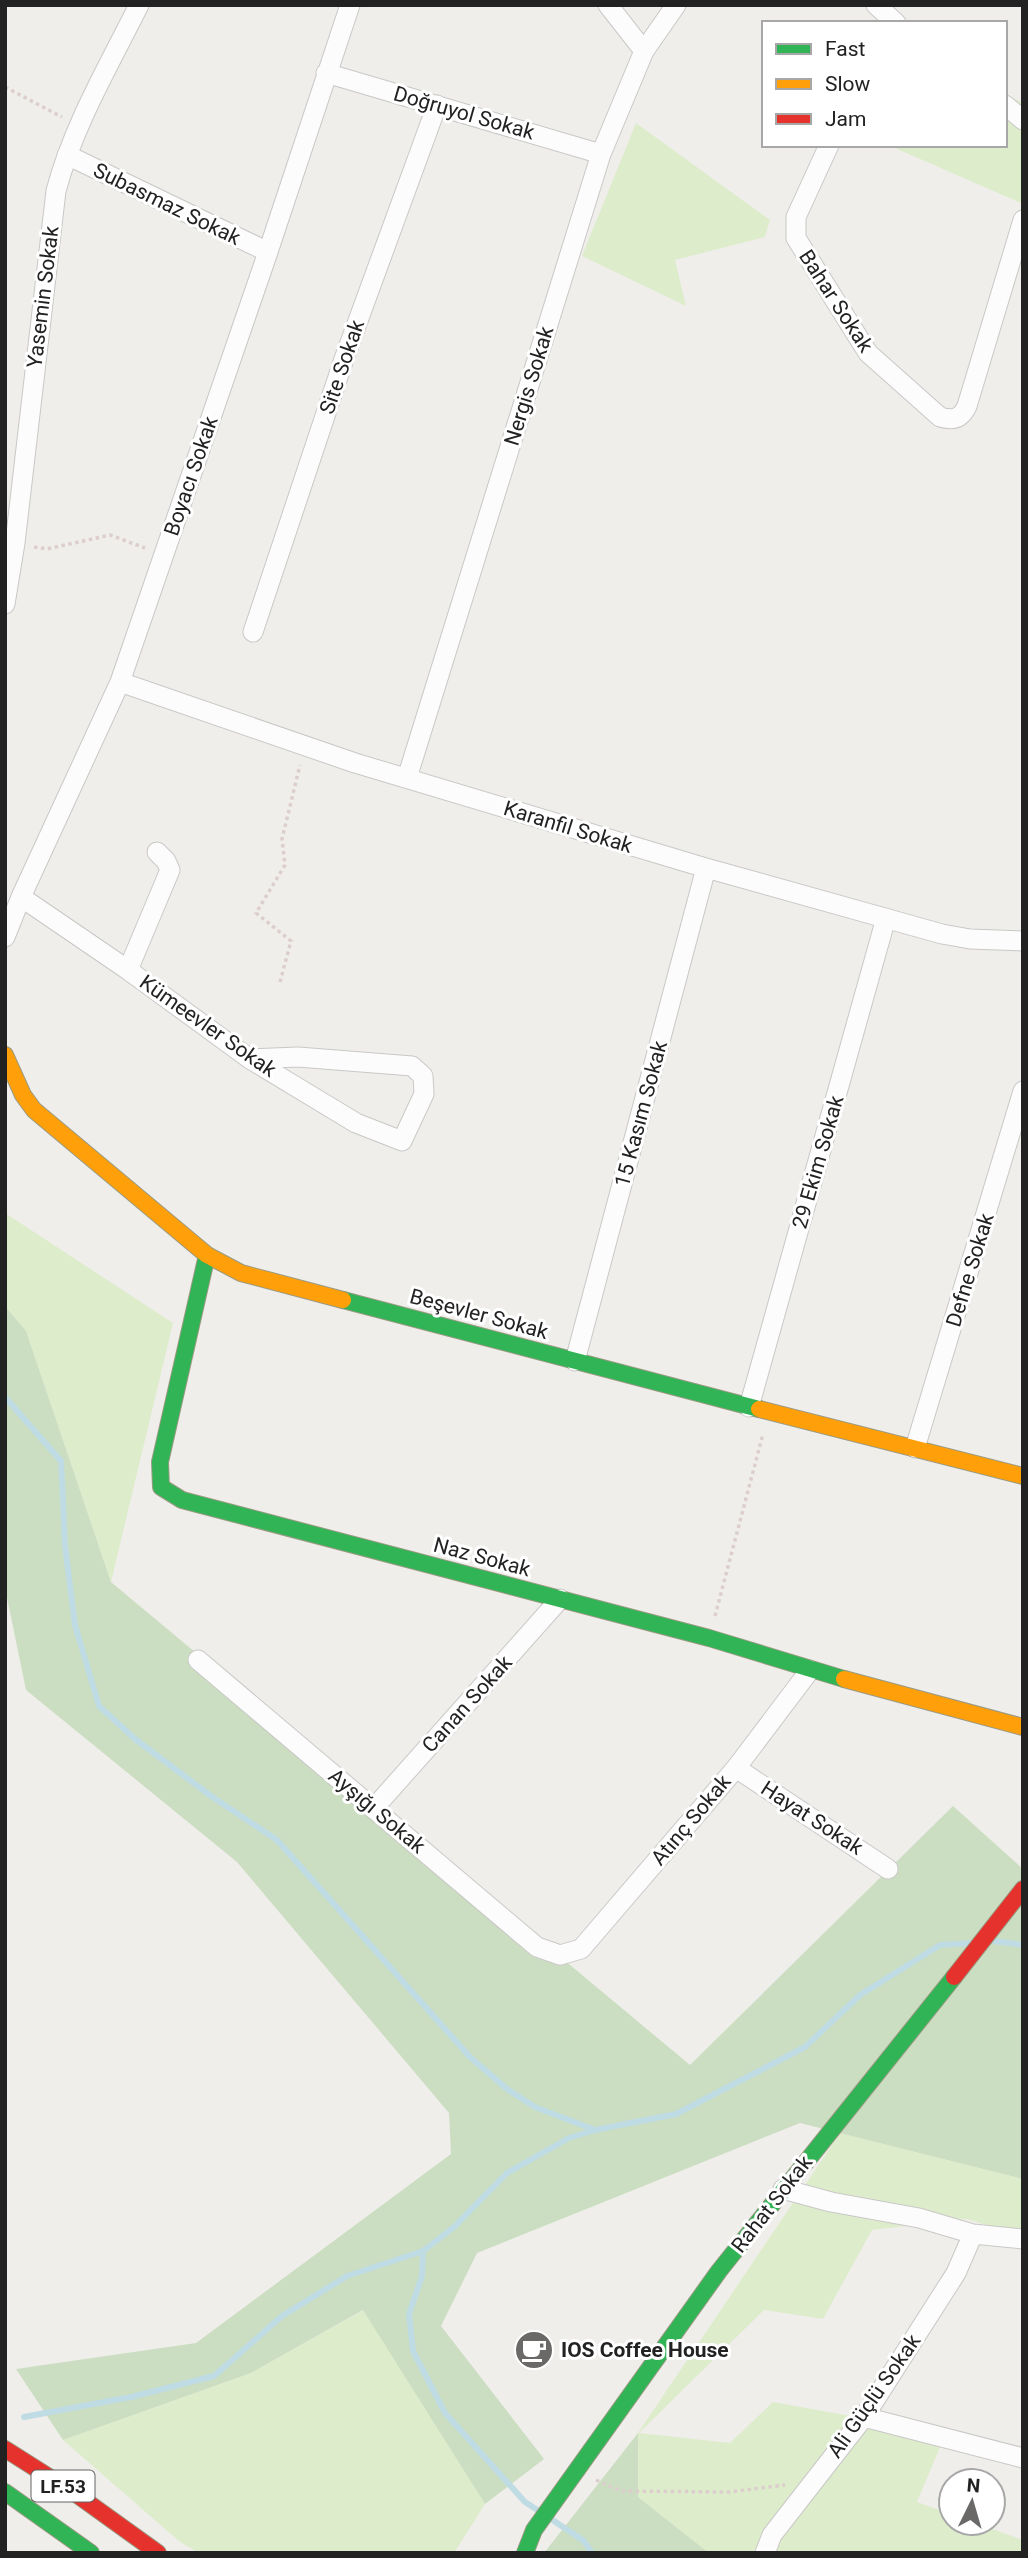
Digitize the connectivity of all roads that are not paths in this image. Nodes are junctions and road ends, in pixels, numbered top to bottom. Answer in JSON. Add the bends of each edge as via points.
{"nodes":[{"id":1,"x":139,"y":5,"type":"edge"},
{"id":2,"x":350,"y":5,"type":"edge"},
{"id":3,"x":608,"y":5,"type":"edge"},
{"id":4,"x":676,"y":5,"type":"edge"},
{"id":5,"x":876,"y":5,"type":"edge"},
{"id":6,"x":893,"y":21,"type":"edge"},
{"id":7,"x":644,"y":51,"type":"junction"},
{"id":8,"x":326,"y":73,"type":"junction"},
{"id":9,"x":438,"y":105,"type":"junction"},
{"id":10,"x":1007,"y":107,"type":"edge"},
{"id":11,"x":1023,"y":120,"type":"edge"},
{"id":12,"x":828,"y":147,"type":"edge"},
{"id":13,"x":601,"y":154,"type":"junction"},
{"id":14,"x":67,"y":155,"type":"junction"},
{"id":15,"x":1023,"y":220,"type":"edge"},
{"id":16,"x":268,"y":253,"type":"junction"},
{"id":17,"x":10,"y":541,"type":"edge"},
{"id":18,"x":5,"y":604,"type":"edge"},
{"id":19,"x":253,"y":632,"type":"dead end"},
{"id":20,"x":120,"y":682,"type":"junction"},
{"id":21,"x":407,"y":779,"type":"junction"},
{"id":22,"x":157,"y":852,"type":"dead end"},
{"id":23,"x":706,"y":868,"type":"junction"},
{"id":24,"x":21,"y":897,"type":"junction"},
{"id":25,"x":886,"y":918,"type":"junction"},
{"id":26,"x":5,"y":937,"type":"edge"},
{"id":27,"x":1023,"y":941,"type":"edge"},
{"id":28,"x":128,"y":970,"type":"junction"},
{"id":29,"x":5,"y":1055,"type":"edge"},
{"id":30,"x":250,"y":1059,"type":"junction"},
{"id":31,"x":1023,"y":1091,"type":"edge"},
{"id":32,"x":1016,"y":1144,"type":"edge"},
{"id":33,"x":207,"y":1255,"type":"junction"},
{"id":34,"x":575,"y":1360,"type":"junction"},
{"id":35,"x":749,"y":1407,"type":"junction"},
{"id":36,"x":915,"y":1448,"type":"junction"},
{"id":37,"x":1023,"y":1476,"type":"edge"},
{"id":38,"x":561,"y":1599,"type":"junction"},
{"id":39,"x":198,"y":1660,"type":"dead end"},
{"id":40,"x":810,"y":1670,"type":"junction"},
{"id":41,"x":1023,"y":1727,"type":"edge"},
{"id":42,"x":736,"y":1768,"type":"junction"},
{"id":43,"x":374,"y":1808,"type":"junction"},
{"id":44,"x":888,"y":1869,"type":"dead end"},
{"id":45,"x":1023,"y":1889,"type":"edge"},
{"id":46,"x":561,"y":1955,"type":"joint"},
{"id":47,"x":783,"y":2189,"type":"junction"},
{"id":48,"x":973,"y":2234,"type":"junction"},
{"id":49,"x":1023,"y":2239,"type":"edge"},
{"id":50,"x":864,"y":2417,"type":"junction"},
{"id":51,"x":5,"y":2449,"type":"edge"},
{"id":52,"x":1023,"y":2458,"type":"edge"},
{"id":53,"x":5,"y":2492,"type":"edge"},
{"id":54,"x":534,"y":2530,"type":"junction"},
{"id":55,"x":92,"y":2553,"type":"edge"},
{"id":56,"x":158,"y":2553,"type":"edge"},
{"id":57,"x":505,"y":2553,"type":"edge"},
{"id":58,"x":525,"y":2553,"type":"edge"},
{"id":59,"x":765,"y":2553,"type":"edge"}],
"edges":[{"from":1,"to":14,"type":"street","name":"Yasemin Sokak"},
{"from":2,"to":8,"type":"street","name":"Boyacı Sokak"},
{"from":3,"to":7,"type":"street"},
{"from":4,"to":7,"type":"street","name":"Nergis Sokak"},
{"from":5,"to":6,"type":"street"},
{"from":7,"to":13,"type":"street","name":"Nergis Sokak"},
{"from":8,"to":9,"type":"street","name":"Doğruyol Sokak"},
{"from":8,"to":16,"type":"street","name":"Boyacı Sokak"},
{"from":9,"to":13,"type":"street","name":"Doğruyol Sokak"},
{"from":9,"to":19,"type":"street","name":"Site Sokak","via":[[344,359]]},
{"from":10,"to":11,"type":"street"},
{"from":12,"to":15,"type":"street","name":"Bahar Sokak","via":[[796,217],[796,238],[868,353],[943,418],[959,417],[967,406]]},
{"from":13,"to":21,"type":"street","name":"Nergis Sokak"},
{"from":14,"to":16,"type":"street","name":"Subasmaz Sokak"},
{"from":14,"to":17,"type":"street","name":"Yasemin Sokak","via":[[53,211]]},
{"from":16,"to":20,"type":"street","name":"Boyacı Sokak"},
{"from":17,"to":18,"type":"street","name":"Yasemin Sokak"},
{"from":20,"to":21,"type":"street","name":"Karanfil Sokak"},
{"from":20,"to":24,"type":"street","name":"Boyacı Sokak"},
{"from":21,"to":23,"type":"street","name":"Karanfil Sokak"},
{"from":22,"to":28,"type":"street","via":[[170,870]]},
{"from":23,"to":25,"type":"street","name":"Karanfil Sokak"},
{"from":23,"to":34,"type":"street","name":"15 Kasım Sokak"},
{"from":24,"to":26,"type":"street","name":"Boyacı Sokak"},
{"from":24,"to":28,"type":"street","name":"Kümeevler Sokak"},
{"from":25,"to":27,"type":"street","name":"Karanfil Sokak","via":[[970,939]]},
{"from":25,"to":35,"type":"street","name":"29 Ekim Sokak"},
{"from":28,"to":30,"type":"street","name":"Kümeevler Sokak"},
{"from":29,"to":33,"type":"main road","name":"Beşevler Sokak","via":[[34,1110]]},
{"from":30,"to":30,"type":"street","name":"Kümeevler Sokak","via":[[298,1057],[412,1066],[423,1076],[424,1094],[402,1142],[356,1123]]},
{"from":31,"to":32,"type":"street","name":"Defne Sokak"},
{"from":32,"to":36,"type":"street","name":"Defne Sokak"},
{"from":33,"to":34,"type":"main road","name":"Beşevler Sokak","via":[[241,1273]]},
{"from":33,"to":38,"type":"main road","name":"Naz Sokak","via":[[160,1462],[161,1487],[182,1500]]},
{"from":34,"to":35,"type":"main road","name":"Beşevler Sokak"},
{"from":35,"to":36,"type":"main road","name":"Beşevler Sokak"},
{"from":36,"to":37,"type":"main road","name":"Beşevler Sokak"},
{"from":38,"to":40,"type":"main road","name":"Naz Sokak"},
{"from":38,"to":43,"type":"street","name":"Canan Sokak"},
{"from":39,"to":43,"type":"street","name":"Ayşığı Sokak"},
{"from":40,"to":41,"type":"main road","name":"Naz Sokak"},
{"from":40,"to":42,"type":"street","name":"Atınç Sokak"},
{"from":42,"to":44,"type":"street","name":"Hayat Sokak"},
{"from":42,"to":46,"type":"street","name":"Atınç Sokak","via":[[581,1949]]},
{"from":43,"to":46,"type":"street","name":"Ayşığı Sokak","via":[[537,1947]]},
{"from":45,"to":47,"type":"main road","name":"Rahat Sokak"},
{"from":47,"to":48,"type":"street"},
{"from":47,"to":54,"type":"main road","name":"Rahat Sokak","via":[[632,2388]]},
{"from":48,"to":49,"type":"street"},
{"from":48,"to":50,"type":"street","name":"Ali Güçlü Sokak","via":[[956,2273]]},
{"from":50,"to":52,"type":"street"},
{"from":50,"to":59,"type":"street","name":"Ali Güçlü Sokak","via":[[772,2535]]},
{"from":51,"to":56,"type":"main road","number":"LF.53"},
{"from":53,"to":55,"type":"main road","number":"LF.53"},
{"from":54,"to":57,"type":"main road","name":"Rahat Sokak"},
{"from":54,"to":58,"type":"main road","name":"Rahat Sokak"}]}
